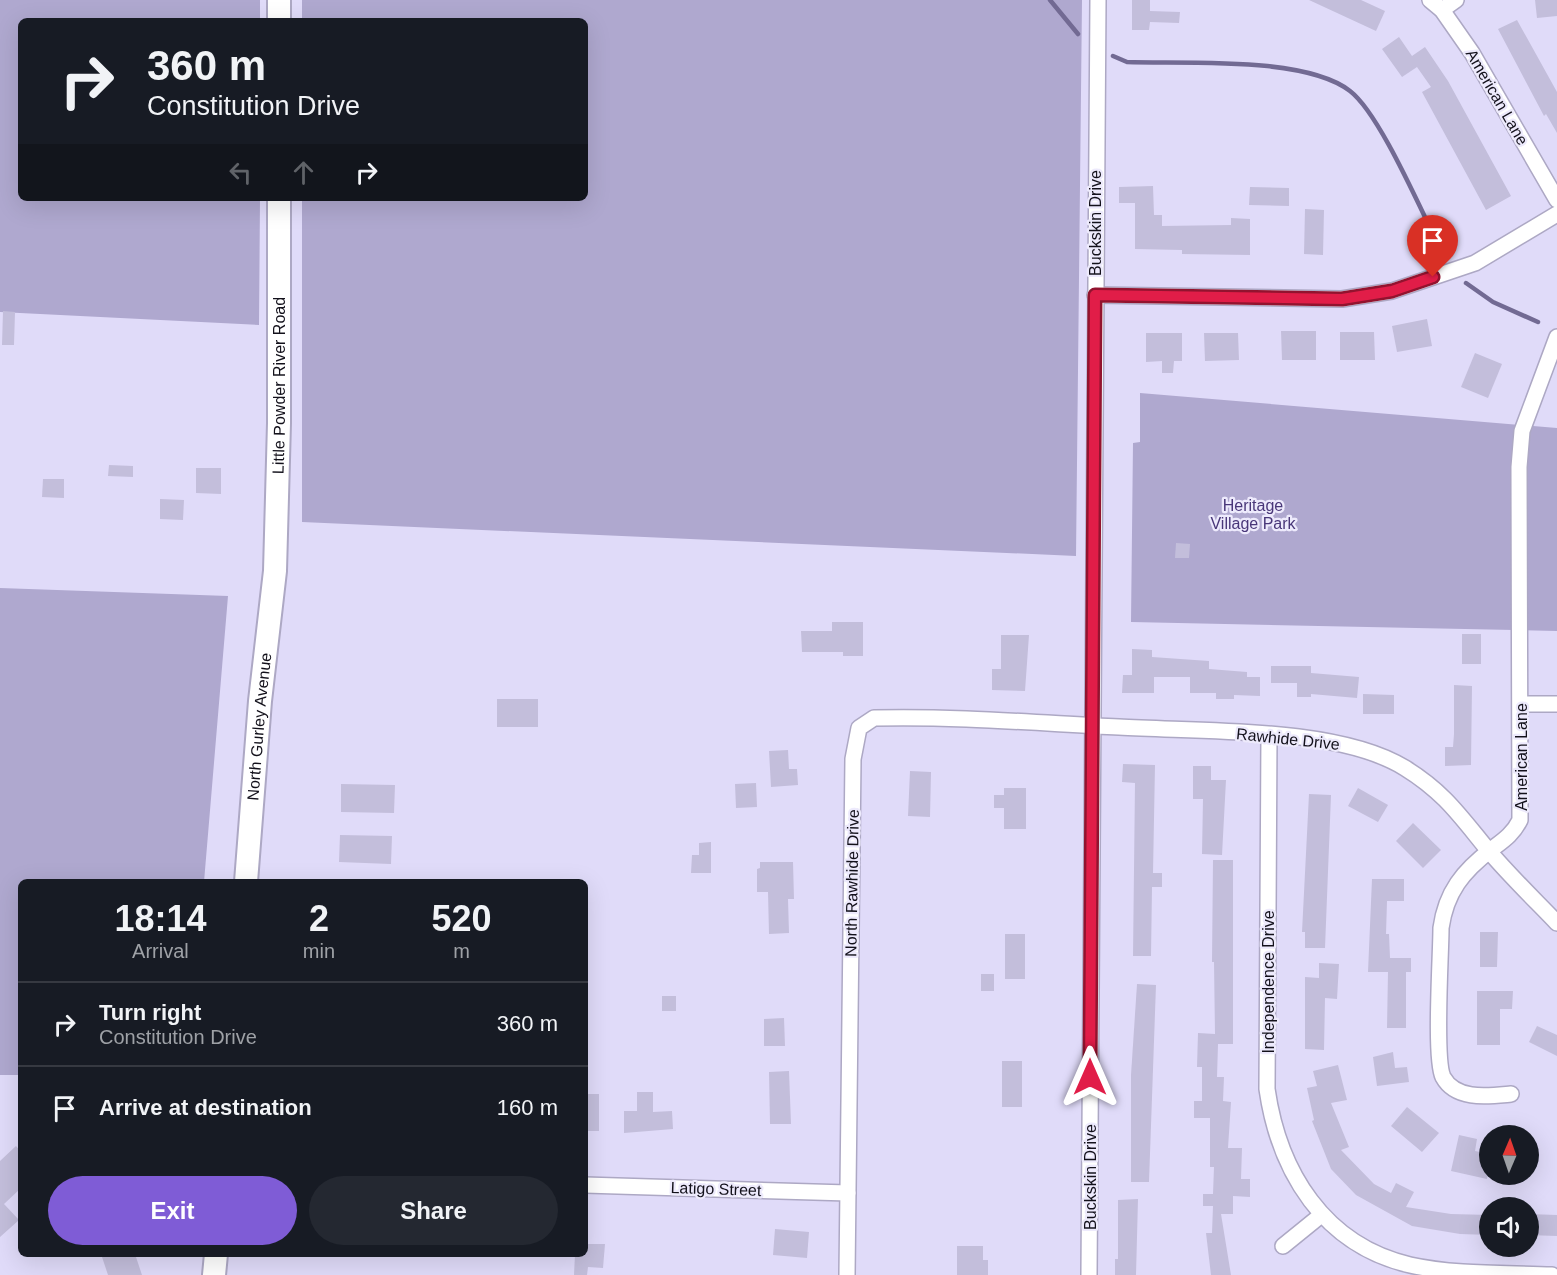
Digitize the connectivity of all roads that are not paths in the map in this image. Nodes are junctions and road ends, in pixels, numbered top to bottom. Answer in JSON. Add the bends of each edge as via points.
{"nodes":[{"id":1,"x":279,"y":0,"type":"edge"},
{"id":2,"x":1098,"y":0,"type":"edge"},
{"id":3,"x":1456,"y":0,"type":"edge"},
{"id":4,"x":1436,"y":5,"type":"edge"},
{"id":5,"x":279,"y":18,"type":"edge"},
{"id":6,"x":1557,"y":200,"type":"edge"},
{"id":7,"x":279,"y":201,"type":"edge"},
{"id":8,"x":1557,"y":214,"type":"edge"},
{"id":9,"x":1095,"y":295,"type":"junction"},
{"id":10,"x":1557,"y":337,"type":"edge"},
{"id":11,"x":275,"y":572,"type":"joint"},
{"id":12,"x":1521,"y":704,"type":"junction"},
{"id":13,"x":1557,"y":704,"type":"edge"},
{"id":14,"x":1092,"y":726,"type":"junction"},
{"id":15,"x":1269,"y":735,"type":"junction"},
{"id":16,"x":1489,"y":851,"type":"junction"},
{"id":17,"x":246,"y":879,"type":"edge"},
{"id":18,"x":1557,"y":923,"type":"edge"},
{"id":19,"x":1511,"y":1095,"type":"dead end"},
{"id":20,"x":588,"y":1185,"type":"edge"},
{"id":21,"x":848,"y":1193,"type":"junction"},
{"id":22,"x":1320,"y":1216,"type":"junction"},
{"id":23,"x":1283,"y":1246,"type":"dead end"},
{"id":24,"x":216,"y":1257,"type":"edge"},
{"id":25,"x":214,"y":1275,"type":"edge"},
{"id":26,"x":847,"y":1275,"type":"edge"},
{"id":27,"x":1089,"y":1275,"type":"edge"},
{"id":28,"x":1543,"y":1275,"type":"edge"},
{"id":29,"x":1552,"y":1275,"type":"edge"}],
"edges":[{"from":1,"to":5,"type":"street"},
{"from":2,"to":9,"type":"street","name":"Buckskin Drive"},
{"from":3,"to":4,"type":"street"},
{"from":4,"to":6,"type":"street","name":"American Lane","via":[[1472,53]]},
{"from":7,"to":11,"type":"street","name":"Little Powder River Road"},
{"from":8,"to":9,"type":"street","via":[[1475,263],[1392,291],[1342,299]]},
{"from":9,"to":14,"type":"street","name":"Buckskin Drive"},
{"from":10,"to":12,"type":"street","name":"American Lane","via":[[1522,431]]},
{"from":11,"to":17,"type":"street","name":"North Gurley Avenue"},
{"from":12,"to":13,"type":"street"},
{"from":12,"to":16,"type":"street","name":"American Lane","via":[[1520,820],[1514,833]]},
{"from":14,"to":15,"type":"street","name":"Rawhide Drive"},
{"from":14,"to":21,"type":"street","name":"North Rawhide Drive","via":[[874,718],[860,728],[853,759]]},
{"from":14,"to":27,"type":"street","name":"Buckskin Drive"},
{"from":15,"to":16,"type":"street","name":"Rawhide Drive","via":[[1336,742],[1403,766],[1455,807]]},
{"from":15,"to":22,"type":"street","name":"Independence Drive","via":[[1267,1089],[1272,1124],[1284,1155]]},
{"from":16,"to":18,"type":"street","name":"Rawhide Drive"},
{"from":16,"to":19,"type":"street","name":"American Lane","via":[[1451,890],[1444,909],[1439,1052],[1443,1077],[1459,1091],[1478,1097]]},
{"from":20,"to":21,"type":"street","name":"Latigo Street"},
{"from":21,"to":26,"type":"street","name":"North Rawhide Drive"},
{"from":22,"to":23,"type":"street"},
{"from":22,"to":28,"type":"street","name":"Independence Drive","via":[[1347,1237],[1409,1265]]},
{"from":24,"to":25,"type":"street"},
{"from":28,"to":29,"type":"street","name":"Independence Drive"}]}
